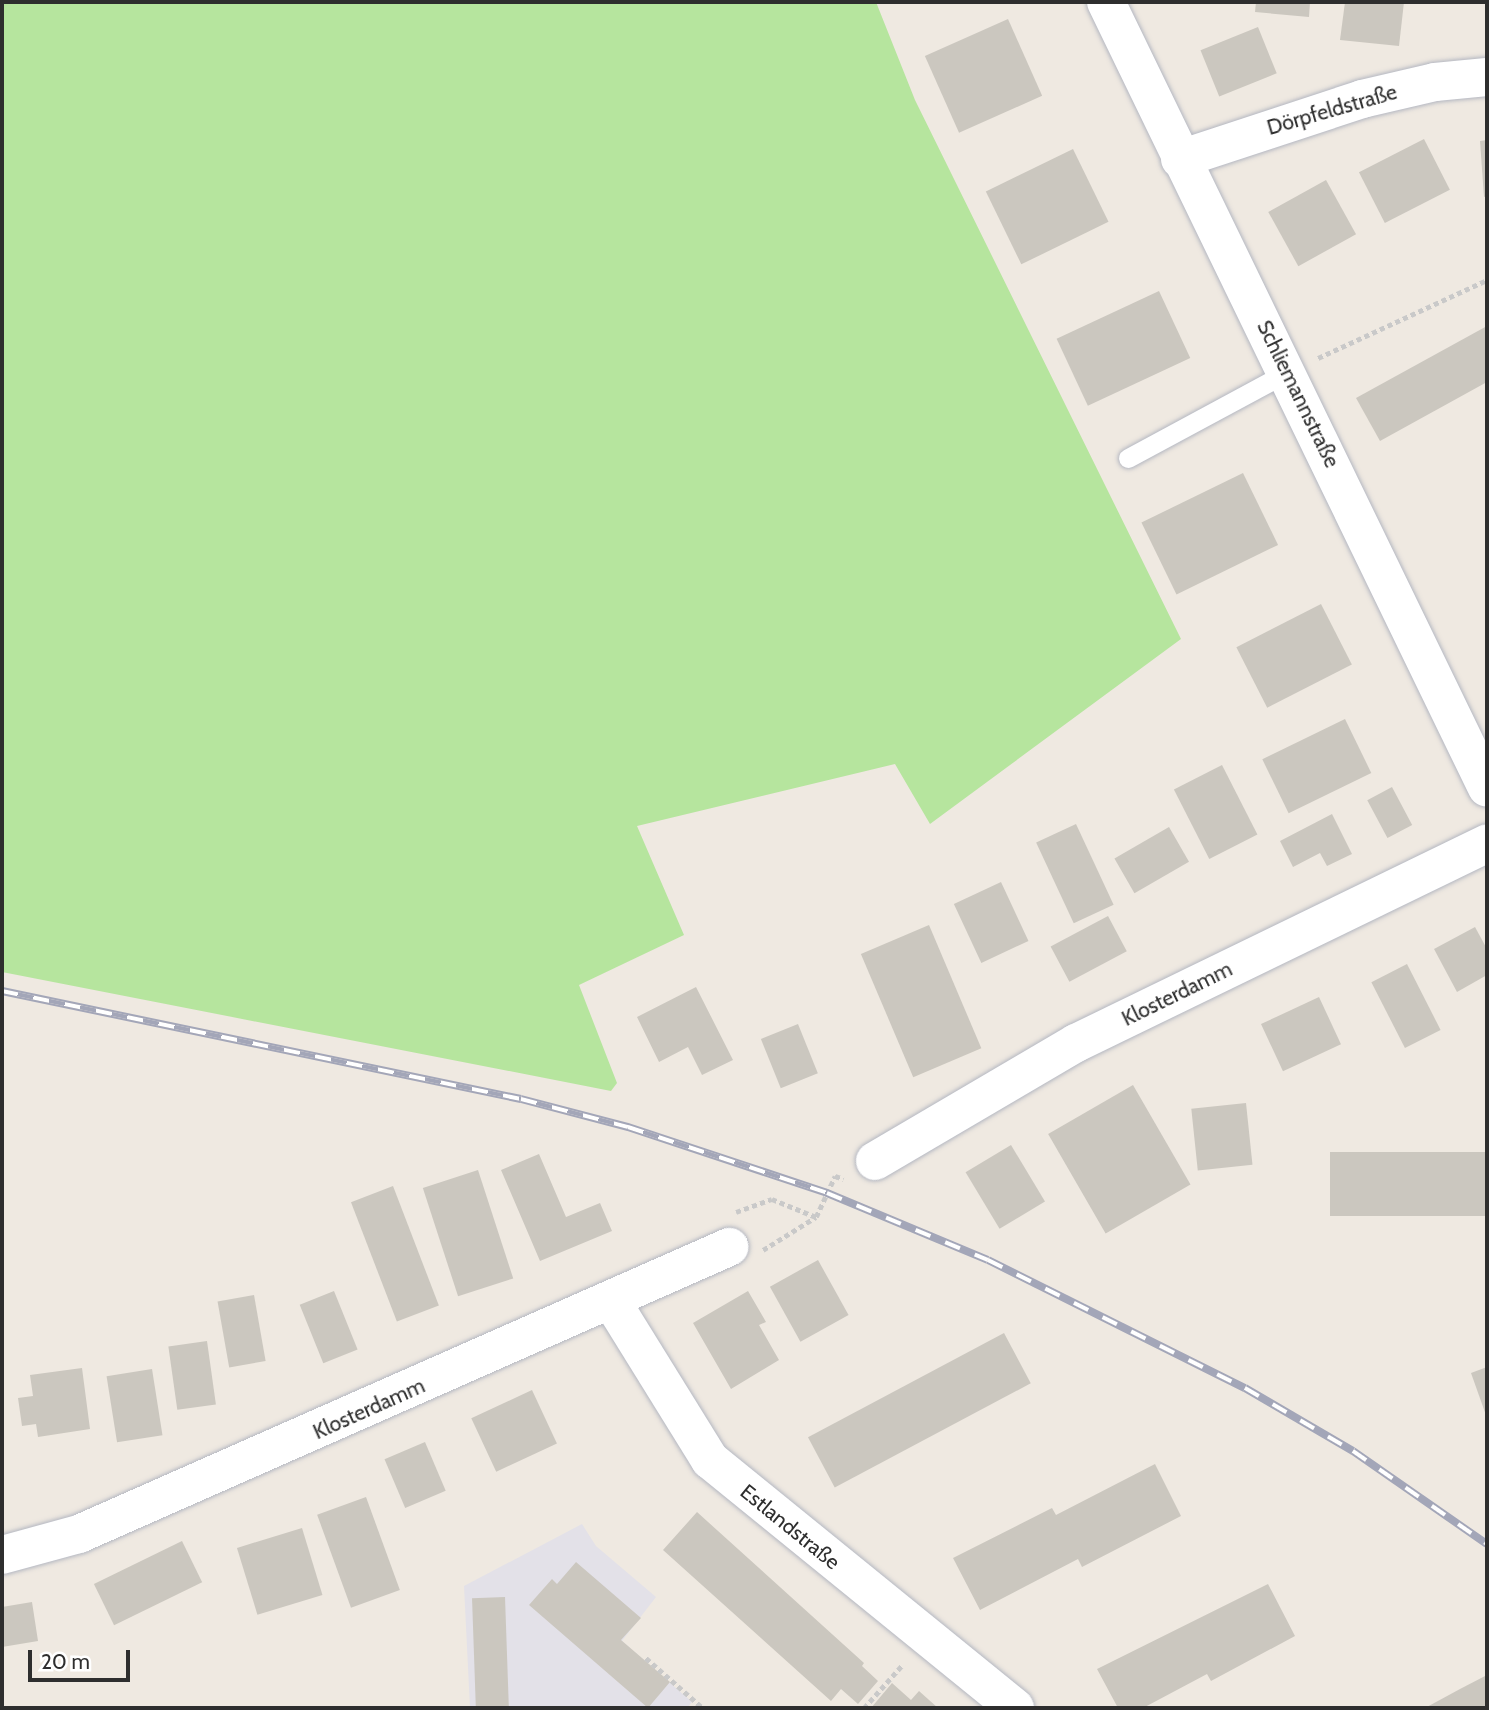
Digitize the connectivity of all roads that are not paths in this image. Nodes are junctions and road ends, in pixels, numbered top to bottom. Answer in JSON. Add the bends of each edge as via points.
{"nodes":[{"id":1,"x":1106,"y":2,"type":"edge"},
{"id":2,"x":1487,"y":76,"type":"edge"},
{"id":3,"x":1180,"y":159,"type":"junction"},
{"id":4,"x":1288,"y":372,"type":"junction"},
{"id":5,"x":1128,"y":458,"type":"dead end"},
{"id":6,"x":1487,"y":788,"type":"edge"},
{"id":7,"x":1487,"y":843,"type":"edge"},
{"id":8,"x":861,"y":1171,"type":"road end"},
{"id":9,"x":738,"y":1239,"type":"road end"},
{"id":10,"x":612,"y":1302,"type":"junction"},
{"id":11,"x":2,"y":1555,"type":"edge"},
{"id":12,"x":1015,"y":1708,"type":"edge"}],
"edges":[{"from":1,"to":3,"type":"street","name":"Schliemannstraße"},
{"from":2,"to":3,"type":"street","name":"Dörpfeldstraße","via":[[1435,82],[1362,99]]},
{"from":3,"to":4,"type":"street","name":"Schliemannstraße"},
{"from":4,"to":5,"type":"lane"},
{"from":4,"to":6,"type":"street","name":"Schliemannstraße"},
{"from":7,"to":8,"type":"street","name":"Klosterdamm","via":[[1076,1043]]},
{"from":9,"to":10,"type":"street","name":"Klosterdamm"},
{"from":10,"to":11,"type":"street","name":"Klosterdamm","via":[[79,1534]]},
{"from":10,"to":12,"type":"street","name":"Estlandstraße","via":[[710,1460]]}]}
